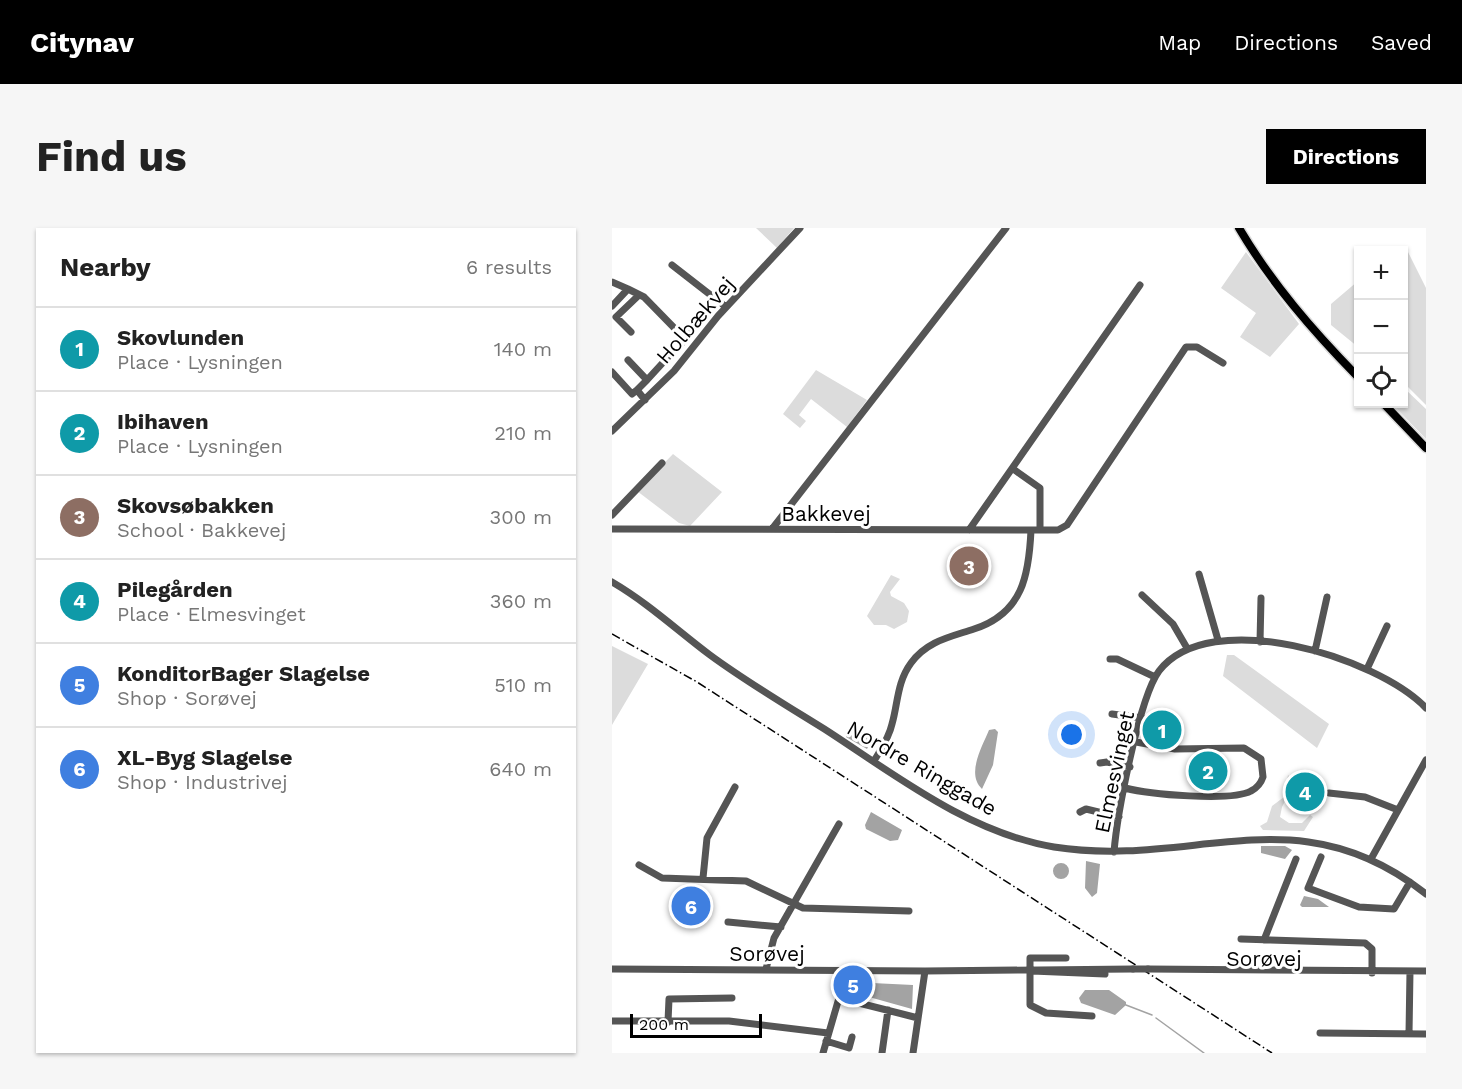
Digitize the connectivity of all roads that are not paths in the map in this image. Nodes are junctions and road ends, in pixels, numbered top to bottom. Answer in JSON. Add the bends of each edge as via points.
{"nodes":[{"id":1,"x":800,"y":228,"type":"edge"},
{"id":2,"x":1006,"y":228,"type":"edge"},
{"id":3,"x":1239,"y":228,"type":"edge"},
{"id":4,"x":672,"y":266,"type":"dead end"},
{"id":5,"x":612,"y":282,"type":"edge"},
{"id":6,"x":1140,"y":285,"type":"dead end"},
{"id":7,"x":628,"y":289,"type":"junction"},
{"id":8,"x":638,"y":296,"type":"junction"},
{"id":9,"x":612,"y":306,"type":"edge"},
{"id":10,"x":726,"y":307,"type":"junction"},
{"id":11,"x":631,"y":332,"type":"dead end"},
{"id":12,"x":685,"y":339,"type":"dead end"},
{"id":13,"x":669,"y":356,"type":"dead end"},
{"id":14,"x":628,"y":360,"type":"dead end"},
{"id":15,"x":1223,"y":363,"type":"dead end"},
{"id":16,"x":612,"y":372,"type":"edge"},
{"id":17,"x":1354,"y":372,"type":"edge"},
{"id":18,"x":647,"y":380,"type":"junction"},
{"id":19,"x":637,"y":390,"type":"junction"},
{"id":20,"x":645,"y":400,"type":"junction"},
{"id":21,"x":1388,"y":408,"type":"edge"},
{"id":22,"x":612,"y":431,"type":"edge"},
{"id":23,"x":1426,"y":448,"type":"edge"},
{"id":24,"x":662,"y":463,"type":"dead end"},
{"id":25,"x":1016,"y":471,"type":"dead end"},
{"id":26,"x":612,"y":515,"type":"edge"},
{"id":27,"x":612,"y":529,"type":"edge"},
{"id":28,"x":772,"y":529,"type":"junction"},
{"id":29,"x":969,"y":530,"type":"junction"},
{"id":30,"x":1031,"y":530,"type":"junction"},
{"id":31,"x":1040,"y":530,"type":"junction"},
{"id":32,"x":1199,"y":574,"type":"dead end"},
{"id":33,"x":612,"y":582,"type":"edge"},
{"id":34,"x":1142,"y":595,"type":"dead end"},
{"id":35,"x":1327,"y":597,"type":"dead end"},
{"id":36,"x":1262,"y":598,"type":"dead end"},
{"id":37,"x":1387,"y":626,"type":"dead end"},
{"id":38,"x":1218,"y":640,"type":"junction"},
{"id":39,"x":1260,"y":642,"type":"junction"},
{"id":40,"x":1187,"y":648,"type":"junction"},
{"id":41,"x":1315,"y":651,"type":"junction"},
{"id":42,"x":1110,"y":659,"type":"dead end"},
{"id":43,"x":1366,"y":669,"type":"junction"},
{"id":44,"x":1155,"y":677,"type":"junction"},
{"id":45,"x":1426,"y":708,"type":"edge"},
{"id":46,"x":1112,"y":714,"type":"dead end"},
{"id":47,"x":1142,"y":718,"type":"junction"},
{"id":48,"x":1136,"y":742,"type":"junction"},
{"id":49,"x":1426,"y":760,"type":"edge"},
{"id":50,"x":874,"y":761,"type":"junction"},
{"id":51,"x":1100,"y":764,"type":"dead end"},
{"id":52,"x":1130,"y":767,"type":"junction"},
{"id":53,"x":735,"y":787,"type":"dead end"},
{"id":54,"x":1125,"y":788,"type":"junction"},
{"id":55,"x":1329,"y":793,"type":"dead end"},
{"id":56,"x":1398,"y":810,"type":"junction"},
{"id":57,"x":1080,"y":812,"type":"dead end"},
{"id":58,"x":1119,"y":817,"type":"junction"},
{"id":59,"x":840,"y":824,"type":"dead end"},
{"id":60,"x":1114,"y":852,"type":"junction"},
{"id":61,"x":1321,"y":857,"type":"dead end"},
{"id":62,"x":1371,"y":859,"type":"junction"},
{"id":63,"x":1296,"y":860,"type":"dead end"},
{"id":64,"x":639,"y":865,"type":"dead end"},
{"id":65,"x":703,"y":878,"type":"junction"},
{"id":66,"x":1410,"y":882,"type":"junction"},
{"id":67,"x":1426,"y":894,"type":"edge"},
{"id":68,"x":793,"y":905,"type":"junction"},
{"id":69,"x":909,"y":911,"type":"dead end"},
{"id":70,"x":728,"y":922,"type":"dead end"},
{"id":71,"x":781,"y":927,"type":"junction"},
{"id":72,"x":1241,"y":939,"type":"dead end"},
{"id":73,"x":1264,"y":939,"type":"junction"},
{"id":74,"x":1066,"y":958,"type":"dead end"},
{"id":75,"x":612,"y":969,"type":"edge"},
{"id":76,"x":766,"y":969,"type":"junction"},
{"id":77,"x":1030,"y":970,"type":"junction"},
{"id":78,"x":926,"y":971,"type":"junction"},
{"id":79,"x":1426,"y":971,"type":"edge"},
{"id":80,"x":1372,"y":973,"type":"junction"},
{"id":81,"x":1410,"y":973,"type":"junction"},
{"id":82,"x":1426,"y":976,"type":"edge"},
{"id":83,"x":732,"y":998,"type":"dead end"},
{"id":84,"x":888,"y":1010,"type":"junction"},
{"id":85,"x":1092,"y":1016,"type":"dead end"},
{"id":86,"x":918,"y":1018,"type":"junction"},
{"id":87,"x":612,"y":1021,"type":"edge"},
{"id":88,"x":668,"y":1022,"type":"junction"},
{"id":89,"x":828,"y":1033,"type":"junction"},
{"id":90,"x":1320,"y":1033,"type":"dead end"},
{"id":91,"x":1409,"y":1034,"type":"junction"},
{"id":92,"x":1426,"y":1034,"type":"edge"},
{"id":93,"x":852,"y":1037,"type":"dead end"},
{"id":94,"x":826,"y":1041,"type":"junction"},
{"id":95,"x":823,"y":1053,"type":"edge"},
{"id":96,"x":882,"y":1053,"type":"edge"},
{"id":97,"x":913,"y":1053,"type":"edge"}],
"edges":[{"from":1,"to":10,"type":"street","name":"Holbækvej"},
{"from":2,"to":28,"type":"street"},
{"from":3,"to":17,"type":"main road","via":[[1292,306]]},
{"from":4,"to":10,"type":"street"},
{"from":5,"to":7,"type":"street"},
{"from":6,"to":29,"type":"street"},
{"from":7,"to":8,"type":"street"},
{"from":7,"to":9,"type":"street"},
{"from":8,"to":11,"type":"street","via":[[616,317]]},
{"from":8,"to":12,"type":"street","via":[[644,297]]},
{"from":10,"to":20,"type":"street","name":"Holbækvej"},
{"from":13,"to":18,"type":"street"},
{"from":14,"to":18,"type":"street"},
{"from":15,"to":31,"type":"street","name":"Bakkevej","via":[[1197,347],[1186,346],[1066,525],[1058,530]]},
{"from":16,"to":19,"type":"street","via":[[632,394]]},
{"from":18,"to":19,"type":"street"},
{"from":19,"to":20,"type":"street"},
{"from":20,"to":22,"type":"street","name":"Holbækvej"},
{"from":21,"to":23,"type":"main road"},
{"from":24,"to":26,"type":"street"},
{"from":25,"to":31,"type":"street","via":[[1040,488]]},
{"from":27,"to":28,"type":"street","name":"Bakkevej"},
{"from":28,"to":29,"type":"street","name":"Bakkevej"},
{"from":29,"to":30,"type":"street","name":"Bakkevej"},
{"from":30,"to":31,"type":"street","name":"Bakkevej"},
{"from":30,"to":50,"type":"street","via":[[1028,573],[1013,602],[989,623],[946,637],[918,655],[899,686],[888,736]]},
{"from":32,"to":38,"type":"street"},
{"from":33,"to":50,"type":"street","name":"Nordre Ringgade","via":[[713,657]]},
{"from":34,"to":40,"type":"street","via":[[1173,624]]},
{"from":35,"to":41,"type":"street"},
{"from":36,"to":39,"type":"street"},
{"from":37,"to":43,"type":"street"},
{"from":38,"to":39,"type":"street","name":"Elmesvinget"},
{"from":38,"to":40,"type":"street","name":"Elmesvinget"},
{"from":39,"to":41,"type":"street","name":"Elmesvinget"},
{"from":40,"to":44,"type":"street","name":"Elmesvinget","via":[[1169,660]]},
{"from":41,"to":43,"type":"street","name":"Elmesvinget"},
{"from":42,"to":44,"type":"street"},
{"from":43,"to":45,"type":"street","name":"Elmesvinget"},
{"from":44,"to":47,"type":"street","name":"Elmesvinget"},
{"from":46,"to":47,"type":"street"},
{"from":47,"to":48,"type":"street","name":"Elmesvinget"},
{"from":48,"to":52,"type":"street","name":"Elmesvinget"},
{"from":48,"to":54,"type":"street","via":[[1175,749],[1244,748],[1261,759],[1263,777],[1256,788],[1241,794],[1165,795]]},
{"from":49,"to":56,"type":"street"},
{"from":50,"to":60,"type":"street","name":"Nordre Ringgade","via":[[963,816],[1007,835],[1053,847]]},
{"from":51,"to":52,"type":"street"},
{"from":52,"to":54,"type":"street","name":"Elmesvinget"},
{"from":53,"to":65,"type":"street","via":[[707,838]]},
{"from":54,"to":58,"type":"street","name":"Elmesvinget"},
{"from":55,"to":56,"type":"street","via":[[1365,797]]},
{"from":56,"to":62,"type":"street"},
{"from":57,"to":58,"type":"street","via":[[1086,809]]},
{"from":58,"to":60,"type":"street","name":"Elmesvinget"},
{"from":59,"to":68,"type":"street"},
{"from":60,"to":62,"type":"street","name":"Nordre Ringgade","via":[[1280,838],[1336,846]]},
{"from":61,"to":66,"type":"street","via":[[1304,886],[1344,903],[1389,910],[1397,907]]},
{"from":62,"to":66,"type":"street","name":"Nordre Ringgade"},
{"from":63,"to":73,"type":"street"},
{"from":64,"to":65,"type":"street","via":[[662,878]]},
{"from":65,"to":68,"type":"street","via":[[746,881]]},
{"from":66,"to":67,"type":"street","name":"Nordre Ringgade"},
{"from":68,"to":69,"type":"street","via":[[813,910]]},
{"from":68,"to":71,"type":"street"},
{"from":70,"to":71,"type":"street"},
{"from":71,"to":76,"type":"street","via":[[769,949]]},
{"from":72,"to":73,"type":"street"},
{"from":73,"to":80,"type":"street","via":[[1365,943],[1372,949]]},
{"from":74,"to":77,"type":"street","via":[[1030,958]]},
{"from":75,"to":76,"type":"street","name":"Sorøvej"},
{"from":76,"to":78,"type":"street","name":"Sorøvej"},
{"from":77,"to":78,"type":"street","name":"Sorøvej"},
{"from":77,"to":80,"type":"street","name":"Sorøvej"},
{"from":77,"to":85,"type":"street","via":[[1033,1008],[1046,1013]]},
{"from":78,"to":86,"type":"street"},
{"from":79,"to":81,"type":"street","name":"Sorøvej"},
{"from":80,"to":81,"type":"street","name":"Sorøvej"},
{"from":81,"to":82,"type":"street","name":"Sorøvej"},
{"from":81,"to":91,"type":"street"},
{"from":83,"to":88,"type":"street","via":[[669,999]]},
{"from":84,"to":86,"type":"street"},
{"from":84,"to":89,"type":"street","via":[[838,998]]},
{"from":84,"to":96,"type":"street"},
{"from":86,"to":97,"type":"street"},
{"from":87,"to":88,"type":"street"},
{"from":88,"to":89,"type":"street","via":[[729,1021]]},
{"from":89,"to":94,"type":"street"},
{"from":90,"to":91,"type":"street"},
{"from":91,"to":92,"type":"street"},
{"from":93,"to":94,"type":"street","via":[[849,1048]]},
{"from":94,"to":95,"type":"street"}]}
